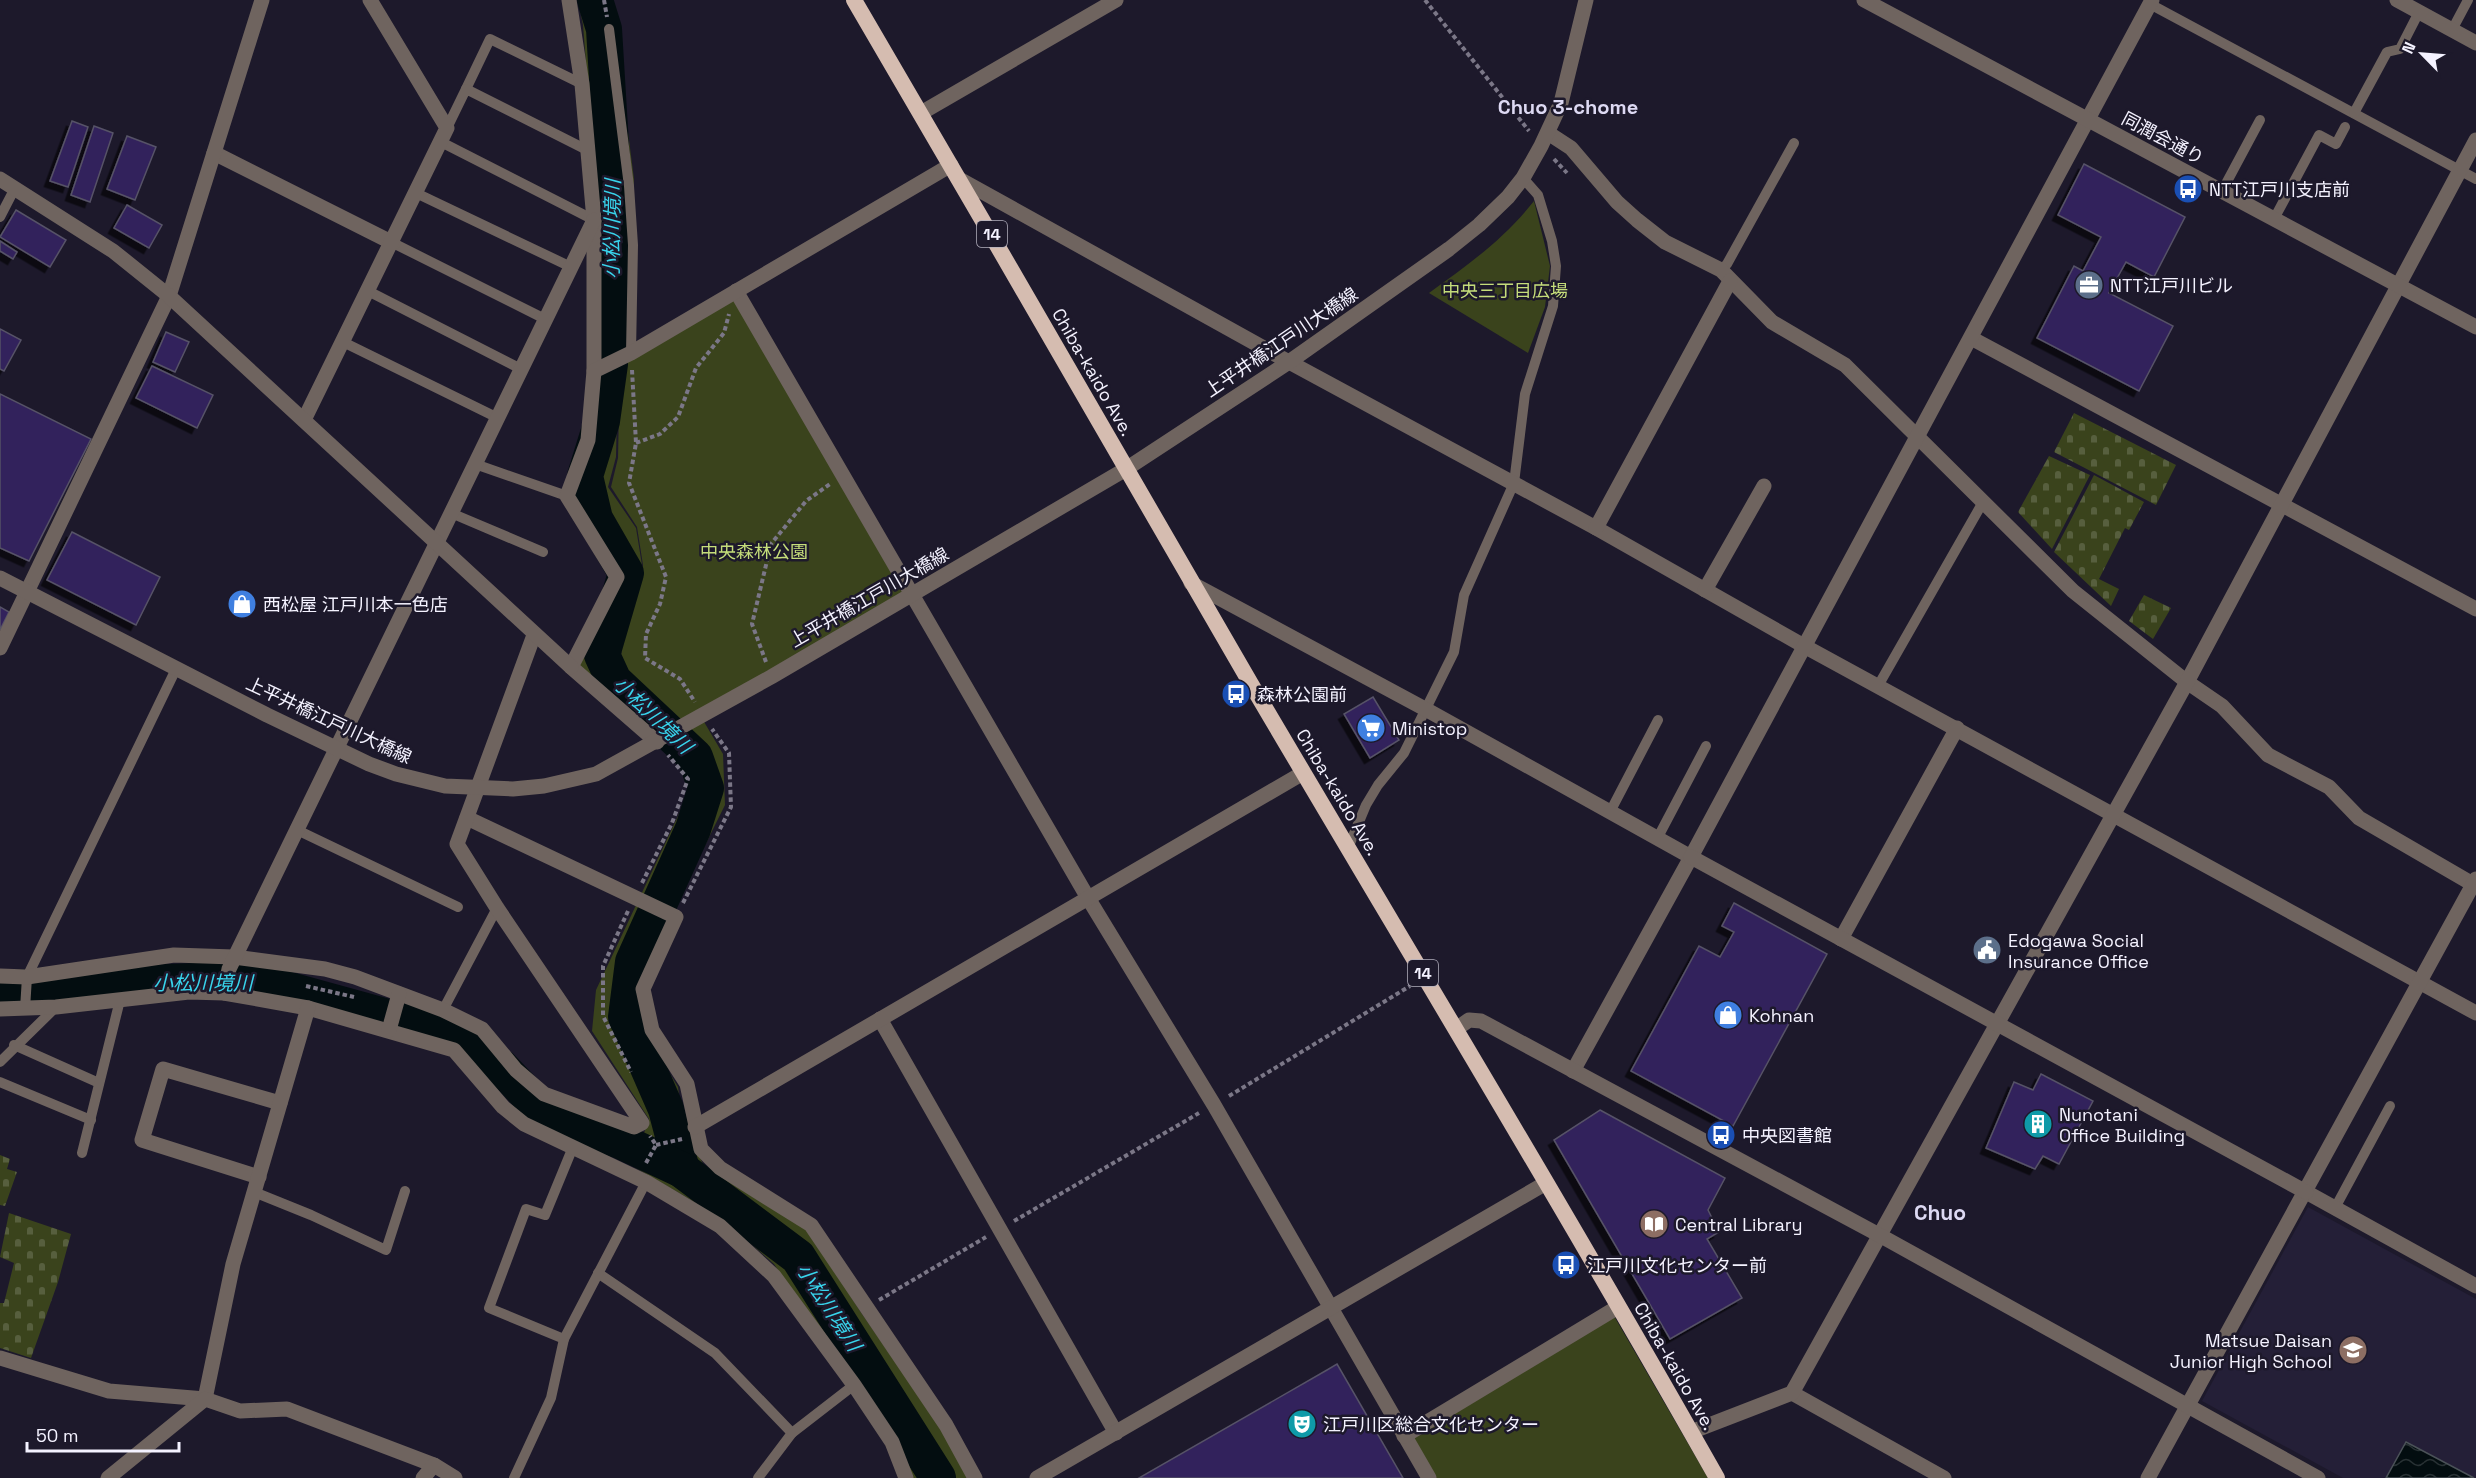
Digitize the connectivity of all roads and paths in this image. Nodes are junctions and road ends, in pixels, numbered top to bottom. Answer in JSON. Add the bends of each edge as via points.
{"nodes":[{"id":1,"x":262,"y":0,"type":"edge"},
{"id":2,"x":370,"y":0,"type":"edge"},
{"id":3,"x":569,"y":0,"type":"edge"},
{"id":4,"x":854,"y":0,"type":"edge"},
{"id":5,"x":1116,"y":0,"type":"edge"},
{"id":6,"x":1586,"y":0,"type":"edge"},
{"id":7,"x":1864,"y":0,"type":"edge"},
{"id":8,"x":2397,"y":0,"type":"edge"},
{"id":9,"x":2468,"y":0,"type":"edge"},
{"id":10,"x":2151,"y":2,"type":"edge"},
{"id":11,"x":2419,"y":12,"type":"junction"},
{"id":12,"x":609,"y":29,"type":"dead end"},
{"id":13,"x":2452,"y":30,"type":"junction"},
{"id":14,"x":2476,"y":43,"type":"edge"},
{"id":15,"x":582,"y":84,"type":"junction"},
{"id":16,"x":466,"y":88,"type":"junction"},
{"id":17,"x":921,"y":113,"type":"junction"},
{"id":18,"x":2354,"y":113,"type":"junction"},
{"id":19,"x":2088,"y":120,"type":"junction"},
{"id":20,"x":2260,"y":120,"type":"dead end"},
{"id":21,"x":2345,"y":127,"type":"dead end"},
{"id":22,"x":1548,"y":133,"type":"junction"},
{"id":23,"x":444,"y":135,"type":"junction"},
{"id":24,"x":2476,"y":140,"type":"edge"},
{"id":25,"x":1794,"y":144,"type":"dead end"},
{"id":26,"x":589,"y":151,"type":"junction"},
{"id":27,"x":214,"y":153,"type":"junction"},
{"id":28,"x":951,"y":165,"type":"junction"},
{"id":29,"x":2460,"y":170,"type":"junction"},
{"id":30,"x":1523,"y":178,"type":"junction"},
{"id":31,"x":0,"y":179,"type":"edge"},
{"id":32,"x":2476,"y":179,"type":"edge"},
{"id":33,"x":961,"y":180,"type":"junction"},
{"id":34,"x":15,"y":188,"type":"junction"},
{"id":35,"x":2222,"y":191,"type":"junction"},
{"id":36,"x":416,"y":193,"type":"junction"},
{"id":37,"x":0,"y":217,"type":"edge"},
{"id":38,"x":2274,"y":219,"type":"junction"},
{"id":39,"x":594,"y":220,"type":"junction"},
{"id":40,"x":393,"y":243,"type":"junction"},
{"id":41,"x":571,"y":267,"type":"junction"},
{"id":42,"x":1726,"y":276,"type":"junction"},
{"id":43,"x":2399,"y":286,"type":"junction"},
{"id":44,"x":369,"y":291,"type":"junction"},
{"id":45,"x":736,"y":291,"type":"junction"},
{"id":46,"x":169,"y":296,"type":"junction"},
{"id":47,"x":545,"y":320,"type":"junction"},
{"id":48,"x":2476,"y":327,"type":"edge"},
{"id":49,"x":1971,"y":338,"type":"junction"},
{"id":50,"x":343,"y":342,"type":"junction"},
{"id":51,"x":628,"y":354,"type":"junction"},
{"id":52,"x":1289,"y":362,"type":"junction"},
{"id":53,"x":521,"y":369,"type":"junction"},
{"id":54,"x":599,"y":369,"type":"junction"},
{"id":55,"x":498,"y":418,"type":"junction"},
{"id":56,"x":304,"y":420,"type":"junction"},
{"id":57,"x":1917,"y":437,"type":"junction"},
{"id":58,"x":636,"y":443,"type":"junction"},
{"id":59,"x":475,"y":464,"type":"junction"},
{"id":60,"x":1126,"y":469,"type":"junction"},
{"id":61,"x":843,"y":474,"type":"junction"},
{"id":62,"x":1514,"y":483,"type":"junction"},
{"id":63,"x":1764,"y":486,"type":"dead end"},
{"id":64,"x":567,"y":496,"type":"junction"},
{"id":65,"x":1983,"y":502,"type":"junction"},
{"id":66,"x":2281,"y":504,"type":"junction"},
{"id":67,"x":451,"y":513,"type":"junction"},
{"id":68,"x":1596,"y":528,"type":"junction"},
{"id":69,"x":437,"y":542,"type":"junction"},
{"id":70,"x":543,"y":552,"type":"dead end"},
{"id":71,"x":0,"y":578,"type":"edge"},
{"id":72,"x":1191,"y":582,"type":"junction"},
{"id":73,"x":1705,"y":590,"type":"junction"},
{"id":74,"x":27,"y":592,"type":"junction"},
{"id":75,"x":914,"y":594,"type":"junction"},
{"id":76,"x":2476,"y":609,"type":"edge"},
{"id":77,"x":534,"y":634,"type":"junction"},
{"id":78,"x":1804,"y":646,"type":"junction"},
{"id":79,"x":0,"y":648,"type":"edge"},
{"id":80,"x":571,"y":667,"type":"junction"},
{"id":81,"x":176,"y":669,"type":"junction"},
{"id":82,"x":771,"y":677,"type":"junction"},
{"id":83,"x":2187,"y":682,"type":"junction"},
{"id":84,"x":1878,"y":686,"type":"junction"},
{"id":85,"x":1427,"y":710,"type":"junction"},
{"id":86,"x":704,"y":716,"type":"junction"},
{"id":87,"x":1658,"y":720,"type":"dead end"},
{"id":88,"x":1957,"y":728,"type":"junction"},
{"id":89,"x":666,"y":736,"type":"junction"},
{"id":90,"x":1706,"y":746,"type":"dead end"},
{"id":91,"x":335,"y":748,"type":"junction"},
{"id":92,"x":1303,"y":773,"type":"junction"},
{"id":93,"x":477,"y":789,"type":"junction"},
{"id":94,"x":1610,"y":812,"type":"junction"},
{"id":95,"x":2113,"y":813,"type":"junction"},
{"id":96,"x":467,"y":818,"type":"junction"},
{"id":97,"x":295,"y":829,"type":"junction"},
{"id":98,"x":1657,"y":839,"type":"junction"},
{"id":99,"x":1348,"y":848,"type":"junction"},
{"id":100,"x":1690,"y":857,"type":"junction"},
{"id":101,"x":2475,"y":883,"type":"edge"},
{"id":102,"x":1088,"y":898,"type":"junction"},
{"id":103,"x":458,"y":907,"type":"dead end"},
{"id":104,"x":497,"y":908,"type":"junction"},
{"id":105,"x":670,"y":914,"type":"junction"},
{"id":106,"x":1841,"y":939,"type":"junction"},
{"id":107,"x":231,"y":963,"type":"junction"},
{"id":108,"x":0,"y":976,"type":"edge"},
{"id":109,"x":1425,"y":976,"type":"junction"},
{"id":110,"x":26,"y":981,"type":"junction"},
{"id":111,"x":2421,"y":982,"type":"junction"},
{"id":112,"x":224,"y":993,"type":"junction"},
{"id":113,"x":120,"y":999,"type":"junction"},
{"id":114,"x":25,"y":1006,"type":"junction"},
{"id":115,"x":56,"y":1007,"type":"junction"},
{"id":116,"x":308,"y":1008,"type":"junction"},
{"id":117,"x":0,"y":1009,"type":"edge"},
{"id":118,"x":443,"y":1010,"type":"junction"},
{"id":119,"x":394,"y":1013,"type":"junction"},
{"id":120,"x":2476,"y":1013,"type":"edge"},
{"id":121,"x":880,"y":1019,"type":"junction"},
{"id":122,"x":1998,"y":1023,"type":"junction"},
{"id":123,"x":1456,"y":1029,"type":"junction"},
{"id":124,"x":14,"y":1045,"type":"junction"},
{"id":125,"x":0,"y":1062,"type":"edge"},
{"id":126,"x":1573,"y":1071,"type":"junction"},
{"id":127,"x":0,"y":1082,"type":"edge"},
{"id":128,"x":99,"y":1083,"type":"junction"},
{"id":129,"x":280,"y":1103,"type":"junction"},
{"id":130,"x":1214,"y":1105,"type":"junction"},
{"id":131,"x":2390,"y":1106,"type":"dead end"},
{"id":132,"x":91,"y":1120,"type":"junction"},
{"id":133,"x":695,"y":1127,"type":"junction"},
{"id":134,"x":656,"y":1145,"type":"dead end"},
{"id":135,"x":573,"y":1147,"type":"junction"},
{"id":136,"x":82,"y":1153,"type":"dead end"},
{"id":137,"x":259,"y":1177,"type":"junction"},
{"id":138,"x":646,"y":1182,"type":"junction"},
{"id":139,"x":1546,"y":1183,"type":"junction"},
{"id":140,"x":405,"y":1191,"type":"dead end"},
{"id":141,"x":254,"y":1192,"type":"junction"},
{"id":142,"x":2306,"y":1192,"type":"junction"},
{"id":143,"x":2335,"y":1208,"type":"junction"},
{"id":144,"x":1000,"y":1229,"type":"junction"},
{"id":145,"x":1881,"y":1236,"type":"junction"},
{"id":146,"x":598,"y":1273,"type":"junction"},
{"id":147,"x":2476,"y":1287,"type":"edge"},
{"id":148,"x":1618,"y":1307,"type":"junction"},
{"id":149,"x":865,"y":1308,"type":"junction"},
{"id":150,"x":1330,"y":1309,"type":"junction"},
{"id":151,"x":564,"y":1339,"type":"junction"},
{"id":152,"x":0,"y":1358,"type":"edge"},
{"id":153,"x":854,"y":1385,"type":"junction"},
{"id":154,"x":1792,"y":1393,"type":"junction"},
{"id":155,"x":205,"y":1400,"type":"junction"},
{"id":156,"x":2187,"y":1406,"type":"junction"},
{"id":157,"x":1691,"y":1432,"type":"junction"},
{"id":158,"x":792,"y":1433,"type":"junction"},
{"id":159,"x":1116,"y":1433,"type":"junction"},
{"id":160,"x":1404,"y":1436,"type":"junction"},
{"id":161,"x":434,"y":1465,"type":"junction"},
{"id":162,"x":108,"y":1478,"type":"edge"},
{"id":163,"x":423,"y":1478,"type":"edge"},
{"id":164,"x":455,"y":1478,"type":"edge"},
{"id":165,"x":514,"y":1478,"type":"edge"},
{"id":166,"x":758,"y":1478,"type":"edge"},
{"id":167,"x":906,"y":1478,"type":"edge"},
{"id":168,"x":975,"y":1478,"type":"edge"},
{"id":169,"x":1037,"y":1478,"type":"edge"},
{"id":170,"x":1428,"y":1478,"type":"edge"},
{"id":171,"x":1717,"y":1478,"type":"edge"},
{"id":172,"x":1944,"y":1478,"type":"edge"},
{"id":173,"x":2148,"y":1478,"type":"edge"},
{"id":174,"x":2319,"y":1478,"type":"edge"}],
"edges":[{"from":1,"to":27,"type":"street"},
{"from":2,"to":23,"type":"street"},
{"from":3,"to":15,"type":"street"},
{"from":4,"to":17,"type":"highway","name":"Chiba-kaido Ave.","number":"14"},
{"from":5,"to":17,"type":"street"},
{"from":6,"to":22,"type":"street","name":"上平井橋江戸川大橋線","via":[[1561,104]]},
{"from":7,"to":19,"type":"street","name":"同潤会通り"},
{"from":8,"to":11,"type":"street"},
{"from":9,"to":13,"type":"lane"},
{"from":10,"to":18,"type":"lane"},
{"from":10,"to":19,"type":"street"},
{"from":11,"to":13,"type":"street"},
{"from":11,"to":18,"type":"lane","via":[[2400,49],[2387,52]]},
{"from":12,"to":51,"type":"lane","via":[[633,245]]},
{"from":13,"to":14,"type":"street"},
{"from":15,"to":16,"type":"lane","via":[[490,39]]},
{"from":15,"to":26,"type":"street"},
{"from":16,"to":23,"type":"lane"},
{"from":16,"to":26,"type":"lane"},
{"from":17,"to":28,"type":"highway","name":"Chiba-kaido Ave.","number":"14"},
{"from":18,"to":29,"type":"lane"},
{"from":19,"to":35,"type":"street","name":"同潤会通り"},
{"from":19,"to":49,"type":"street"},
{"from":20,"to":35,"type":"lane"},
{"from":21,"to":38,"type":"lane","via":[[2336,144],[2319,135]]},
{"from":22,"to":30,"type":"street","name":"上平井橋江戸川大橋線"},
{"from":22,"to":42,"type":"street","via":[[1572,148],[1637,220],[1665,242]]},
{"from":23,"to":36,"type":"street"},
{"from":23,"to":39,"type":"lane"},
{"from":24,"to":29,"type":"street"},
{"from":25,"to":42,"type":"lane","via":[[1727,264]]},
{"from":26,"to":39,"type":"street"},
{"from":27,"to":40,"type":"street"},
{"from":27,"to":46,"type":"street"},
{"from":28,"to":33,"type":"highway","name":"Chiba-kaido Ave.","number":"14"},
{"from":28,"to":45,"type":"street"},
{"from":29,"to":32,"type":"lane"},
{"from":29,"to":43,"type":"street"},
{"from":30,"to":52,"type":"street","name":"上平井橋江戸川大橋線","via":[[1464,237]]},
{"from":30,"to":62,"type":"lane","via":[[1538,195],[1556,266],[1553,306],[1525,394]]},
{"from":31,"to":34,"type":"street"},
{"from":33,"to":52,"type":"street"},
{"from":33,"to":60,"type":"highway","name":"Chiba-kaido Ave.","number":"14"},
{"from":34,"to":37,"type":"lane"},
{"from":34,"to":46,"type":"street","via":[[119,255]]},
{"from":35,"to":38,"type":"street","name":"同潤会通り"},
{"from":36,"to":40,"type":"street"},
{"from":36,"to":41,"type":"lane"},
{"from":38,"to":43,"type":"street","name":"同潤会通り"},
{"from":39,"to":41,"type":"street"},
{"from":39,"to":54,"type":"street"},
{"from":40,"to":44,"type":"street"},
{"from":40,"to":47,"type":"lane"},
{"from":41,"to":47,"type":"street"},
{"from":42,"to":57,"type":"street","via":[[1772,322],[1845,365]]},
{"from":42,"to":68,"type":"street"},
{"from":43,"to":48,"type":"street","name":"同潤会通り"},
{"from":43,"to":66,"type":"street"},
{"from":44,"to":50,"type":"street"},
{"from":44,"to":53,"type":"lane"},
{"from":45,"to":51,"type":"street"},
{"from":45,"to":58,"type":"path","via":[[724,333],[696,368],[678,417],[660,434]]},
{"from":45,"to":61,"type":"street"},
{"from":46,"to":56,"type":"street"},
{"from":46,"to":74,"type":"street"},
{"from":47,"to":53,"type":"street"},
{"from":49,"to":57,"type":"street"},
{"from":49,"to":66,"type":"street"},
{"from":50,"to":55,"type":"lane"},
{"from":50,"to":56,"type":"street"},
{"from":51,"to":54,"type":"street"},
{"from":51,"to":58,"type":"path"},
{"from":52,"to":60,"type":"street","name":"上平井橋江戸川大橋線"},
{"from":52,"to":62,"type":"street"},
{"from":53,"to":55,"type":"street"},
{"from":54,"to":64,"type":"street","via":[[588,440]]},
{"from":55,"to":59,"type":"street"},
{"from":56,"to":69,"type":"street"},
{"from":57,"to":65,"type":"street"},
{"from":57,"to":78,"type":"street"},
{"from":58,"to":86,"type":"path","via":[[629,483],[666,577],[660,604],[646,634],[645,658],[680,679]]},
{"from":59,"to":64,"type":"lane"},
{"from":59,"to":67,"type":"street"},
{"from":60,"to":72,"type":"highway","name":"Chiba-kaido Ave.","number":"14"},
{"from":60,"to":75,"type":"street","name":"上平井橋江戸川大橋線"},
{"from":61,"to":75,"type":"street"},
{"from":61,"to":82,"type":"path","via":[[806,501],[771,544],[752,624]]},
{"from":62,"to":68,"type":"street"},
{"from":62,"to":85,"type":"lane","via":[[1464,595],[1454,652]]},
{"from":63,"to":73,"type":"street"},
{"from":64,"to":80,"type":"street","via":[[617,578]]},
{"from":65,"to":83,"type":"street","via":[[2073,591]]},
{"from":65,"to":84,"type":"lane"},
{"from":66,"to":76,"type":"street"},
{"from":66,"to":83,"type":"street"},
{"from":67,"to":69,"type":"street"},
{"from":67,"to":70,"type":"lane"},
{"from":68,"to":73,"type":"street"},
{"from":69,"to":77,"type":"street"},
{"from":69,"to":91,"type":"street"},
{"from":71,"to":74,"type":"street","name":"上平井橋江戸川大橋線"},
{"from":72,"to":85,"type":"street"},
{"from":72,"to":92,"type":"highway","name":"Chiba-kaido Ave.","number":"14"},
{"from":73,"to":78,"type":"street"},
{"from":74,"to":79,"type":"street"},
{"from":74,"to":81,"type":"street","name":"上平井橋江戸川大橋線"},
{"from":75,"to":82,"type":"street","name":"上平井橋江戸川大橋線"},
{"from":75,"to":102,"type":"street"},
{"from":77,"to":80,"type":"street"},
{"from":77,"to":93,"type":"street"},
{"from":78,"to":84,"type":"street"},
{"from":78,"to":100,"type":"street"},
{"from":80,"to":89,"type":"street"},
{"from":81,"to":91,"type":"street","name":"上平井橋江戸川大橋線"},
{"from":81,"to":110,"type":"lane"},
{"from":82,"to":86,"type":"street","name":"上平井橋江戸川大橋線"},
{"from":83,"to":95,"type":"street"},
{"from":83,"to":101,"type":"street","via":[[2222,706],[2268,755],[2329,787],[2359,818]]},
{"from":84,"to":88,"type":"street"},
{"from":85,"to":94,"type":"street"},
{"from":85,"to":99,"type":"lane","via":[[1404,753],[1366,805]]},
{"from":86,"to":89,"type":"street","name":"上平井橋江戸川大橋線"},
{"from":86,"to":105,"type":"path","via":[[729,753],[731,807]]},
{"from":87,"to":94,"type":"lane"},
{"from":88,"to":95,"type":"street"},
{"from":88,"to":106,"type":"street"},
{"from":89,"to":93,"type":"street","name":"上平井橋江戸川大橋線","via":[[596,774],[544,786]]},
{"from":90,"to":98,"type":"lane"},
{"from":91,"to":93,"type":"street","name":"上平井橋江戸川大橋線","via":[[420,782]]},
{"from":91,"to":97,"type":"street"},
{"from":92,"to":99,"type":"highway","name":"Chiba-kaido Ave.","number":"14"},
{"from":92,"to":102,"type":"street"},
{"from":93,"to":96,"type":"street"},
{"from":94,"to":98,"type":"street"},
{"from":95,"to":111,"type":"street"},
{"from":95,"to":122,"type":"street"},
{"from":96,"to":104,"type":"street","via":[[457,844]]},
{"from":96,"to":105,"type":"street"},
{"from":97,"to":103,"type":"lane"},
{"from":97,"to":107,"type":"street"},
{"from":98,"to":100,"type":"street"},
{"from":99,"to":109,"type":"highway","name":"Chiba-kaido Ave.","number":"14"},
{"from":100,"to":106,"type":"street"},
{"from":100,"to":126,"type":"street"},
{"from":101,"to":111,"type":"street"},
{"from":102,"to":121,"type":"street"},
{"from":102,"to":130,"type":"street"},
{"from":104,"to":118,"type":"lane"},
{"from":104,"to":118,"type":"street","via":[[642,1123],[634,1127],[544,1094],[516,1070],[482,1029]]},
{"from":105,"to":133,"type":"street","via":[[643,989],[652,1030],[687,1084]]},
{"from":106,"to":122,"type":"street"},
{"from":107,"to":110,"type":"street","via":[[174,955]]},
{"from":107,"to":112,"type":"street"},
{"from":107,"to":119,"type":"street","via":[[325,969],[355,977]]},
{"from":108,"to":110,"type":"street"},
{"from":109,"to":123,"type":"highway","name":"Chiba-kaido Ave.","number":"14"},
{"from":109,"to":130,"type":"path"},
{"from":110,"to":114,"type":"lane"},
{"from":111,"to":120,"type":"street"},
{"from":111,"to":142,"type":"street"},
{"from":112,"to":113,"type":"street","via":[[189,992]]},
{"from":112,"to":116,"type":"street"},
{"from":113,"to":115,"type":"street"},
{"from":113,"to":128,"type":"lane"},
{"from":114,"to":115,"type":"street"},
{"from":114,"to":117,"type":"street"},
{"from":115,"to":124,"type":"lane"},
{"from":116,"to":119,"type":"street"},
{"from":116,"to":129,"type":"street"},
{"from":118,"to":119,"type":"street"},
{"from":119,"to":135,"type":"street","via":[[454,1050],[502,1107],[524,1124]]},
{"from":121,"to":133,"type":"street"},
{"from":121,"to":144,"type":"street"},
{"from":122,"to":142,"type":"street"},
{"from":122,"to":145,"type":"street"},
{"from":123,"to":126,"type":"street","via":[[1469,1020],[1481,1021]]},
{"from":123,"to":139,"type":"highway","name":"Chiba-kaido Ave.","number":"14"},
{"from":124,"to":125,"type":"lane"},
{"from":124,"to":128,"type":"lane"},
{"from":126,"to":145,"type":"street"},
{"from":127,"to":132,"type":"lane"},
{"from":128,"to":132,"type":"lane"},
{"from":129,"to":137,"type":"street"},
{"from":129,"to":137,"type":"street","via":[[163,1069],[142,1140]]},
{"from":130,"to":144,"type":"path"},
{"from":130,"to":150,"type":"street"},
{"from":131,"to":143,"type":"lane"},
{"from":132,"to":136,"type":"lane"},
{"from":133,"to":134,"type":"path","via":[[685,1138]]},
{"from":133,"to":149,"type":"street","via":[[701,1149],[720,1168],[811,1225]]},
{"from":135,"to":138,"type":"street"},
{"from":135,"to":151,"type":"lane","via":[[545,1215],[526,1209],[489,1308]]},
{"from":137,"to":141,"type":"street"},
{"from":138,"to":146,"type":"lane"},
{"from":138,"to":153,"type":"street","via":[[720,1226],[774,1276]]},
{"from":139,"to":148,"type":"highway","name":"Chiba-kaido Ave.","number":"14"},
{"from":139,"to":150,"type":"street"},
{"from":140,"to":141,"type":"lane","via":[[386,1250]]},
{"from":141,"to":155,"type":"street","via":[[233,1264]]},
{"from":142,"to":143,"type":"street"},
{"from":142,"to":156,"type":"street"},
{"from":143,"to":147,"type":"street"},
{"from":144,"to":149,"type":"path"},
{"from":144,"to":159,"type":"street"},
{"from":145,"to":154,"type":"street"},
{"from":145,"to":156,"type":"street"},
{"from":146,"to":151,"type":"lane"},
{"from":146,"to":158,"type":"lane","via":[[715,1353]]},
{"from":148,"to":157,"type":"highway","name":"Chiba-kaido Ave.","number":"14"},
{"from":148,"to":160,"type":"street"},
{"from":149,"to":168,"type":"street","via":[[946,1425]]},
{"from":150,"to":159,"type":"street"},
{"from":150,"to":160,"type":"street"},
{"from":151,"to":165,"type":"lane","via":[[550,1398]]},
{"from":152,"to":155,"type":"street","via":[[109,1391]]},
{"from":153,"to":158,"type":"lane"},
{"from":153,"to":167,"type":"street","via":[[892,1442]]},
{"from":154,"to":157,"type":"street"},
{"from":154,"to":172,"type":"street"},
{"from":155,"to":161,"type":"street","via":[[240,1411],[287,1409]]},
{"from":155,"to":162,"type":"street"},
{"from":156,"to":173,"type":"street"},
{"from":156,"to":174,"type":"street"},
{"from":157,"to":171,"type":"highway","name":"Chiba-kaido Ave.","number":"14"},
{"from":158,"to":166,"type":"lane"},
{"from":159,"to":169,"type":"street"},
{"from":160,"to":170,"type":"street"},
{"from":161,"to":163,"type":"street"},
{"from":161,"to":164,"type":"street"}]}
